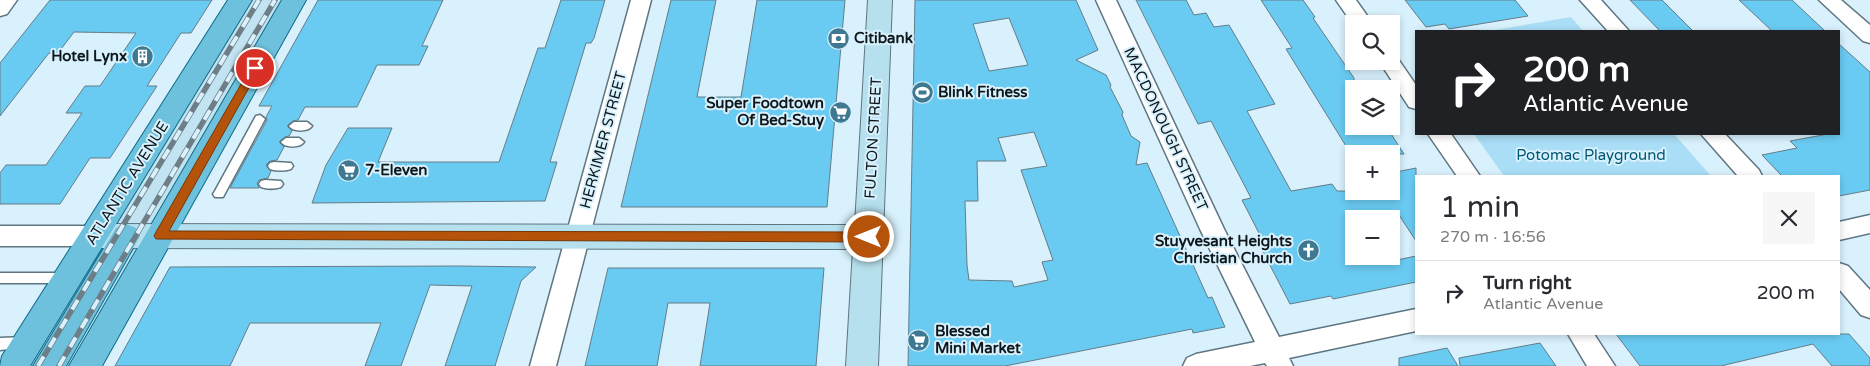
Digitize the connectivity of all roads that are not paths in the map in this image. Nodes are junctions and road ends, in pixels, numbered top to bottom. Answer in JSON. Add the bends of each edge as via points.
{"nodes":[{"id":1,"x":7,"y":0,"type":"edge"},
{"id":2,"x":240,"y":0,"type":"edge"},
{"id":3,"x":294,"y":0,"type":"edge"},
{"id":4,"x":641,"y":0,"type":"edge"},
{"id":5,"x":880,"y":0,"type":"edge"},
{"id":6,"x":1106,"y":0,"type":"edge"},
{"id":7,"x":1346,"y":0,"type":"edge"},
{"id":8,"x":1590,"y":0,"type":"edge"},
{"id":9,"x":1829,"y":0,"type":"edge"},
{"id":10,"x":0,"y":9,"type":"edge"},
{"id":11,"x":1357,"y":15,"type":"edge"},
{"id":12,"x":1617,"y":30,"type":"edge"},
{"id":13,"x":1870,"y":36,"type":"edge"},
{"id":14,"x":1395,"y":70,"type":"edge"},
{"id":15,"x":1415,"y":100,"type":"edge"},
{"id":16,"x":259,"y":124,"type":"dead end"},
{"id":17,"x":294,"y":126,"type":"dead end"},
{"id":18,"x":307,"y":126,"type":"dead end"},
{"id":19,"x":1440,"y":135,"type":"edge"},
{"id":20,"x":1713,"y":135,"type":"edge"},
{"id":21,"x":286,"y":142,"type":"dead end"},
{"id":22,"x":299,"y":142,"type":"dead end"},
{"id":23,"x":274,"y":166,"type":"dead end"},
{"id":24,"x":287,"y":166,"type":"dead end"},
{"id":25,"x":1468,"y":175,"type":"edge"},
{"id":26,"x":1750,"y":175,"type":"edge"},
{"id":27,"x":265,"y":184,"type":"dead end"},
{"id":28,"x":277,"y":184,"type":"dead end"},
{"id":29,"x":224,"y":188,"type":"dead end"},
{"id":30,"x":1870,"y":224,"type":"edge"},
{"id":31,"x":1840,"y":231,"type":"edge"},
{"id":32,"x":0,"y":236,"type":"edge"},
{"id":33,"x":94,"y":236,"type":"junction"},
{"id":34,"x":126,"y":236,"type":"junction"},
{"id":35,"x":160,"y":236,"type":"junction"},
{"id":36,"x":578,"y":236,"type":"junction"},
{"id":37,"x":869,"y":237,"type":"junction"},
{"id":38,"x":1840,"y":274,"type":"edge"},
{"id":39,"x":0,"y":278,"type":"edge"},
{"id":40,"x":68,"y":278,"type":"junction"},
{"id":41,"x":1870,"y":307,"type":"edge"},
{"id":42,"x":1415,"y":320,"type":"edge"},
{"id":43,"x":1581,"y":335,"type":"edge"},
{"id":44,"x":0,"y":344,"type":"edge"},
{"id":45,"x":20,"y":355,"type":"edge"},
{"id":46,"x":1276,"y":358,"type":"edge"},
{"id":47,"x":49,"y":366,"type":"edge"},
{"id":48,"x":85,"y":366,"type":"edge"},
{"id":49,"x":543,"y":366,"type":"edge"},
{"id":50,"x":862,"y":366,"type":"edge"},
{"id":51,"x":1196,"y":366,"type":"edge"},
{"id":52,"x":1602,"y":366,"type":"edge"}],
"edges":[{"from":1,"to":10,"type":"street"},
{"from":2,"to":33,"type":"main road","name":"ATLANTIC AVENUE"},
{"from":3,"to":35,"type":"main road"},
{"from":4,"to":36,"type":"street","name":"HERKIMER STREET"},
{"from":5,"to":37,"type":"street","name":"FULTON STREET"},
{"from":6,"to":46,"type":"street","name":"MACDONOUGH STREET"},
{"from":7,"to":11,"type":"street"},
{"from":8,"to":12,"type":"street"},
{"from":9,"to":13,"type":"street"},
{"from":14,"to":15,"type":"street"},
{"from":16,"to":29,"type":"lane"},
{"from":17,"to":18,"type":"lane"},
{"from":19,"to":25,"type":"street"},
{"from":20,"to":26,"type":"street"},
{"from":21,"to":22,"type":"lane"},
{"from":23,"to":24,"type":"lane"},
{"from":27,"to":28,"type":"lane"},
{"from":30,"to":31,"type":"street"},
{"from":32,"to":33,"type":"street"},
{"from":33,"to":34,"type":"street"},
{"from":33,"to":40,"type":"main road","name":"ATLANTIC AVENUE"},
{"from":34,"to":35,"type":"street"},
{"from":34,"to":47,"type":"main road"},
{"from":35,"to":36,"type":"street"},
{"from":35,"to":48,"type":"main road"},
{"from":36,"to":37,"type":"street"},
{"from":36,"to":49,"type":"street","name":"HERKIMER STREET"},
{"from":37,"to":50,"type":"street","name":"FULTON STREET"},
{"from":38,"to":41,"type":"street"},
{"from":39,"to":40,"type":"lane"},
{"from":40,"to":45,"type":"main road","name":"ATLANTIC AVENUE"},
{"from":42,"to":46,"type":"street"},
{"from":43,"to":52,"type":"street"},
{"from":44,"to":45,"type":"lane"},
{"from":46,"to":51,"type":"street"}]}
